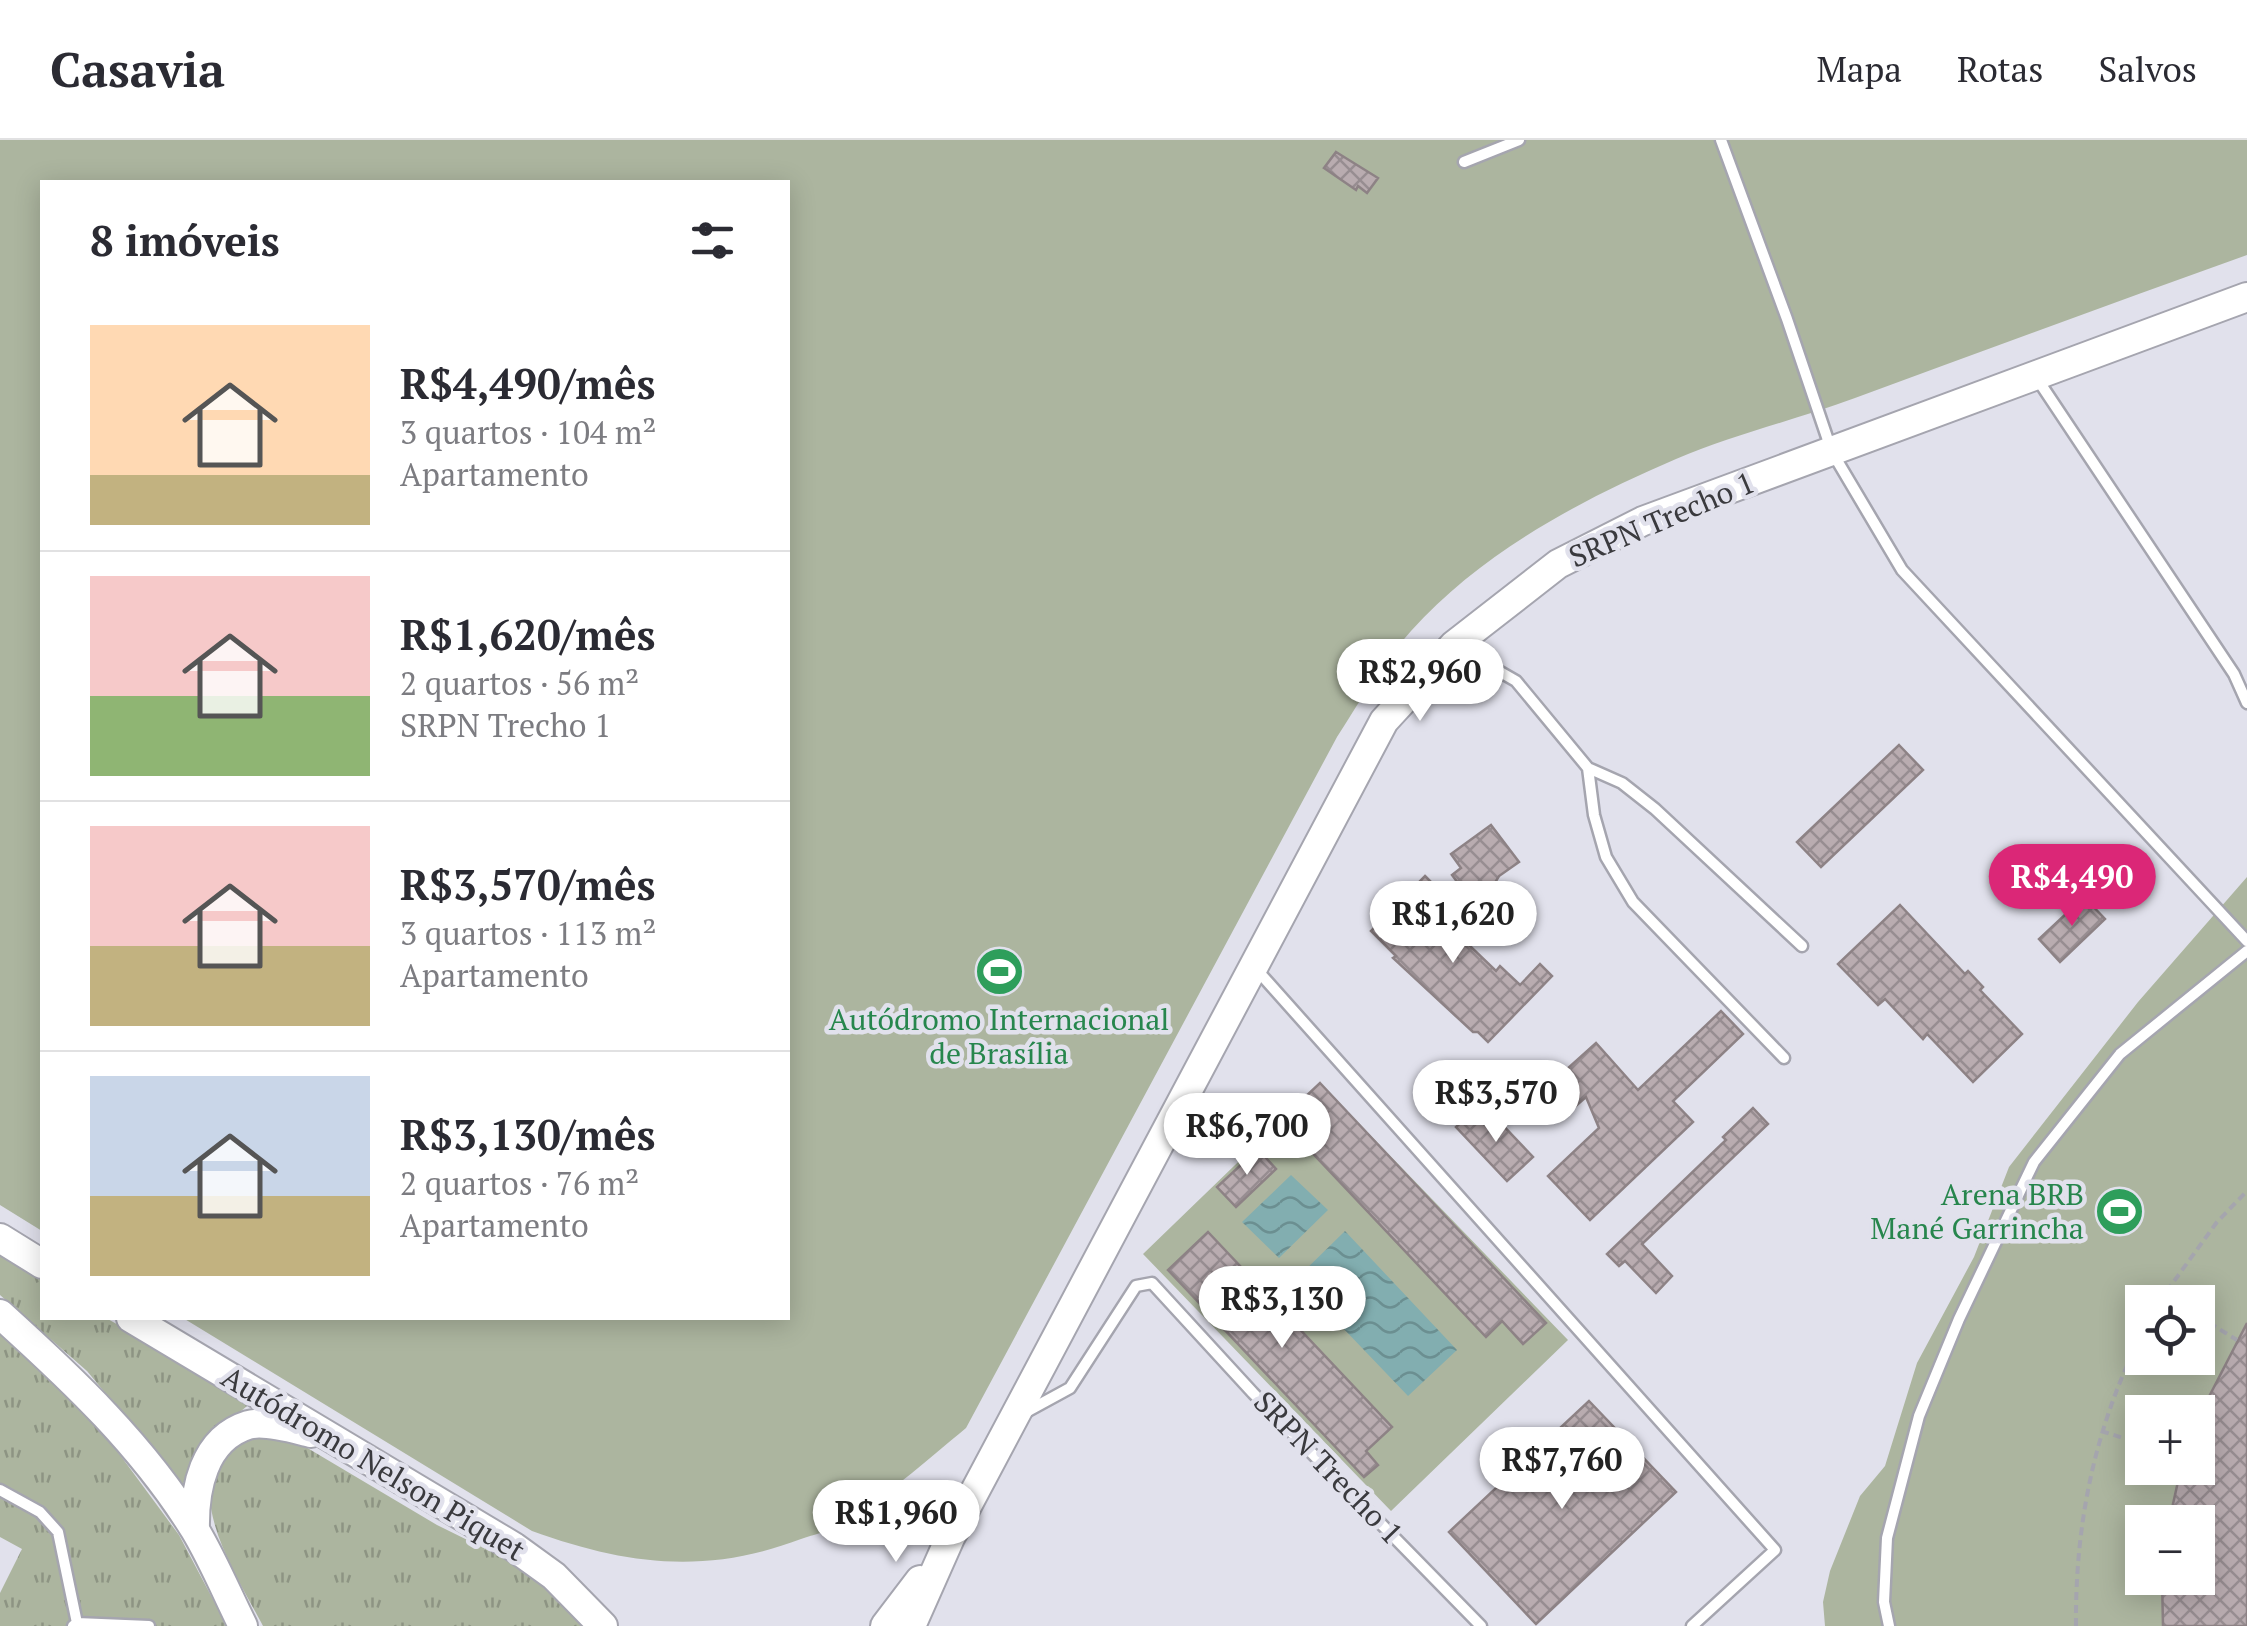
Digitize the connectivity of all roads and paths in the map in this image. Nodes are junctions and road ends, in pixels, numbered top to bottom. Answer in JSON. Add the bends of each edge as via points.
{"nodes":[{"id":1,"x":1520,"y":140,"type":"edge"},
{"id":2,"x":1721,"y":140,"type":"edge"},
{"id":3,"x":1498,"y":144,"type":"edge"},
{"id":4,"x":1464,"y":162,"type":"dead end"},
{"id":5,"x":2247,"y":297,"type":"edge"},
{"id":6,"x":2035,"y":376,"type":"junction"},
{"id":7,"x":1832,"y":452,"type":"junction"},
{"id":8,"x":1454,"y":645,"type":"junction"},
{"id":9,"x":2247,"y":703,"type":"edge"},
{"id":10,"x":1588,"y":768,"type":"junction"},
{"id":11,"x":2247,"y":941,"type":"edge"},
{"id":12,"x":1802,"y":946,"type":"dead end"},
{"id":13,"x":2247,"y":952,"type":"edge"},
{"id":14,"x":1253,"y":966,"type":"junction"},
{"id":15,"x":1784,"y":1058,"type":"dead end"},
{"id":16,"x":2247,"y":1191,"type":"edge"},
{"id":17,"x":0,"y":1238,"type":"edge"},
{"id":18,"x":40,"y":1263,"type":"edge"},
{"id":19,"x":2171,"y":1285,"type":"edge"},
{"id":20,"x":0,"y":1314,"type":"edge"},
{"id":21,"x":135,"y":1320,"type":"edge"},
{"id":22,"x":2215,"y":1326,"type":"edge"},
{"id":23,"x":2237,"y":1340,"type":"dead end"},
{"id":24,"x":2125,"y":1368,"type":"edge"},
{"id":25,"x":1012,"y":1420,"type":"junction"},
{"id":26,"x":2101,"y":1431,"type":"junction"},
{"id":27,"x":327,"y":1436,"type":"junction"},
{"id":28,"x":2125,"y":1439,"type":"edge"},
{"id":29,"x":0,"y":1490,"type":"edge"},
{"id":30,"x":195,"y":1530,"type":"junction"},
{"id":31,"x":950,"y":1538,"type":"junction"},
{"id":32,"x":75,"y":1624,"type":"edge"},
{"id":33,"x":149,"y":1626,"type":"edge"},
{"id":34,"x":243,"y":1626,"type":"edge"},
{"id":35,"x":603,"y":1626,"type":"edge"},
{"id":36,"x":885,"y":1626,"type":"edge"},
{"id":37,"x":911,"y":1626,"type":"edge"},
{"id":38,"x":1481,"y":1626,"type":"edge"},
{"id":39,"x":1692,"y":1626,"type":"edge"},
{"id":40,"x":1889,"y":1626,"type":"edge"},
{"id":41,"x":2076,"y":1626,"type":"edge"}],
"edges":[{"from":1,"to":3,"type":"lane"},
{"from":2,"to":7,"type":"lane"},
{"from":3,"to":4,"type":"lane"},
{"from":5,"to":6,"type":"main road","name":"SRPN Trecho 1"},
{"from":6,"to":7,"type":"main road","name":"SRPN Trecho 1"},
{"from":6,"to":9,"type":"lane"},
{"from":7,"to":8,"type":"main road","name":"SRPN Trecho 1","via":[[1643,521],[1558,564]]},
{"from":7,"to":11,"type":"lane","via":[[1902,570]]},
{"from":8,"to":10,"type":"lane","via":[[1516,681]]},
{"from":8,"to":14,"type":"main road","name":"SRPN Trecho 1","via":[[1384,721]]},
{"from":10,"to":12,"type":"lane","via":[[1655,808]]},
{"from":10,"to":15,"type":"lane","via":[[1606,857],[1633,902]]},
{"from":13,"to":40,"type":"lane","via":[[2120,1054],[2034,1162],[1919,1416],[1887,1538]]},
{"from":14,"to":25,"type":"main road","name":"SRPN Trecho 1"},
{"from":14,"to":39,"type":"lane","via":[[1774,1550]]},
{"from":16,"to":19,"type":"path"},
{"from":17,"to":18,"type":"main road"},
{"from":20,"to":30,"type":"main road","via":[[84,1390]]},
{"from":21,"to":27,"type":"main road","name":"Autódromo Nelson Piquet"},
{"from":22,"to":23,"type":"path"},
{"from":24,"to":26,"type":"path"},
{"from":25,"to":31,"type":"main road","name":"SRPN Trecho 1"},
{"from":25,"to":38,"type":"lane","name":"SRPN Trecho 1","via":[[1070,1388],[1136,1286],[1152,1283]]},
{"from":26,"to":28,"type":"path"},
{"from":26,"to":41,"type":"path","via":[[2081,1520]]},
{"from":27,"to":30,"type":"main road","via":[[251,1424],[223,1438],[194,1498]]},
{"from":27,"to":35,"type":"main road","name":"Autódromo Nelson Piquet","via":[[514,1548],[554,1576]]},
{"from":29,"to":32,"type":"lane","via":[[40,1512],[58,1532]]},
{"from":30,"to":34,"type":"main road"},
{"from":31,"to":36,"type":"main road","name":"SRPN Trecho 1"},
{"from":31,"to":37,"type":"main road","name":"SRPN Trecho 1"},
{"from":32,"to":33,"type":"lane"}]}
